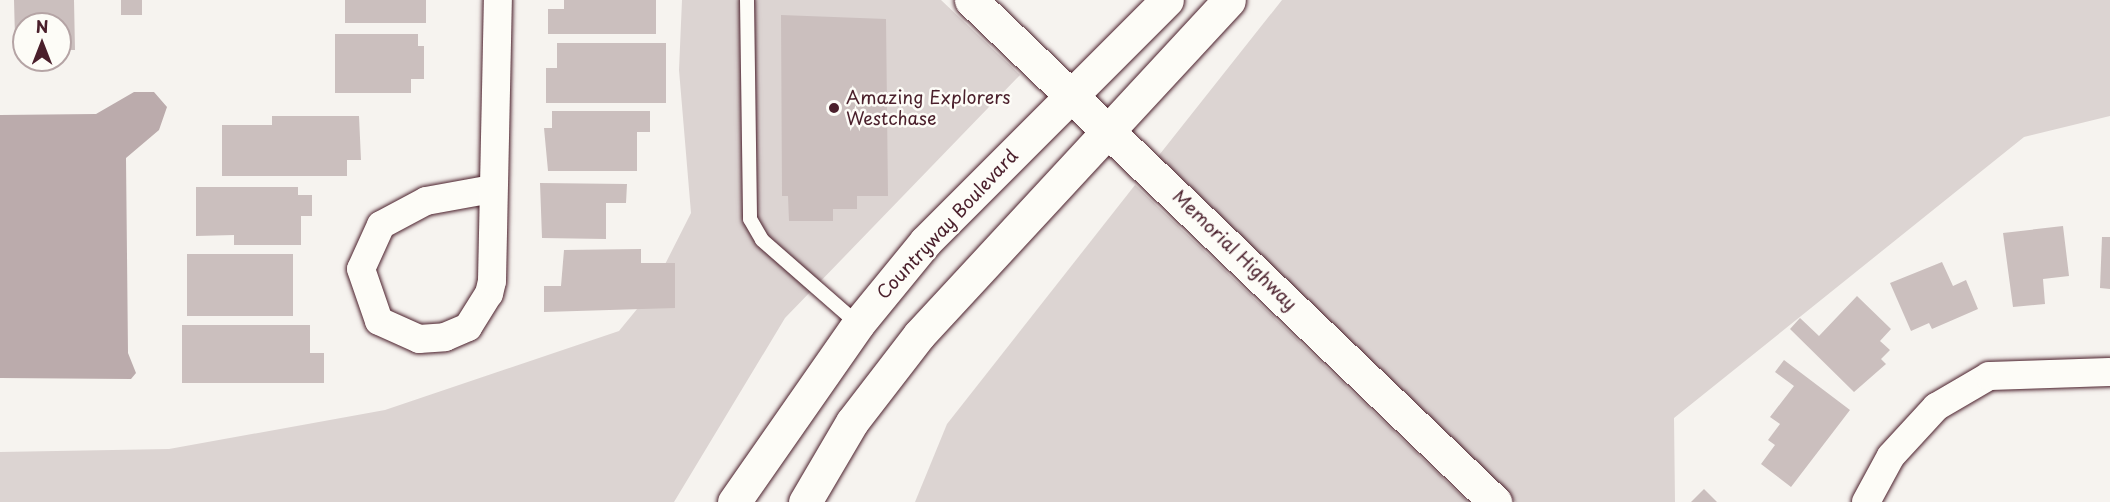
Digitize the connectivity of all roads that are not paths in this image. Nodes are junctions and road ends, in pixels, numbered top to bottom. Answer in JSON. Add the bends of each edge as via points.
{"nodes":[{"id":1,"x":498,"y":0,"type":"edge"},
{"id":2,"x":747,"y":0,"type":"edge"},
{"id":3,"x":971,"y":0,"type":"edge"},
{"id":4,"x":1167,"y":0,"type":"edge"},
{"id":5,"x":1229,"y":0,"type":"edge"},
{"id":6,"x":1071,"y":94,"type":"junction"},
{"id":7,"x":1107,"y":126,"type":"junction"},
{"id":8,"x":492,"y":189,"type":"junction"},
{"id":9,"x":858,"y":324,"type":"junction"},
{"id":10,"x":2110,"y":372,"type":"edge"},
{"id":11,"x":734,"y":502,"type":"edge"},
{"id":12,"x":805,"y":502,"type":"edge"},
{"id":13,"x":1495,"y":502,"type":"edge"},
{"id":14,"x":1866,"y":502,"type":"edge"}],
"edges":[{"from":1,"to":8,"type":"street"},
{"from":2,"to":9,"type":"lane","via":[[750,219],[762,240]]},
{"from":3,"to":6,"type":"street","name":"Memorial Highway"},
{"from":4,"to":6,"type":"street","name":"Countryway Boulevard"},
{"from":5,"to":7,"type":"street"},
{"from":6,"to":7,"type":"street","name":"Memorial Highway"},
{"from":6,"to":9,"type":"street","name":"Countryway Boulevard","via":[[925,242]]},
{"from":7,"to":12,"type":"street","via":[[919,335],[852,422]]},
{"from":7,"to":13,"type":"street","name":"Memorial Highway"},
{"from":8,"to":8,"type":"street","via":[[492,281],[481,312],[445,337],[419,339],[379,321],[361,269],[381,225],[426,201]]},
{"from":9,"to":11,"type":"street","name":"Countryway Boulevard"},
{"from":10,"to":14,"type":"street","via":[[1989,376],[1936,407],[1891,456]]}]}
